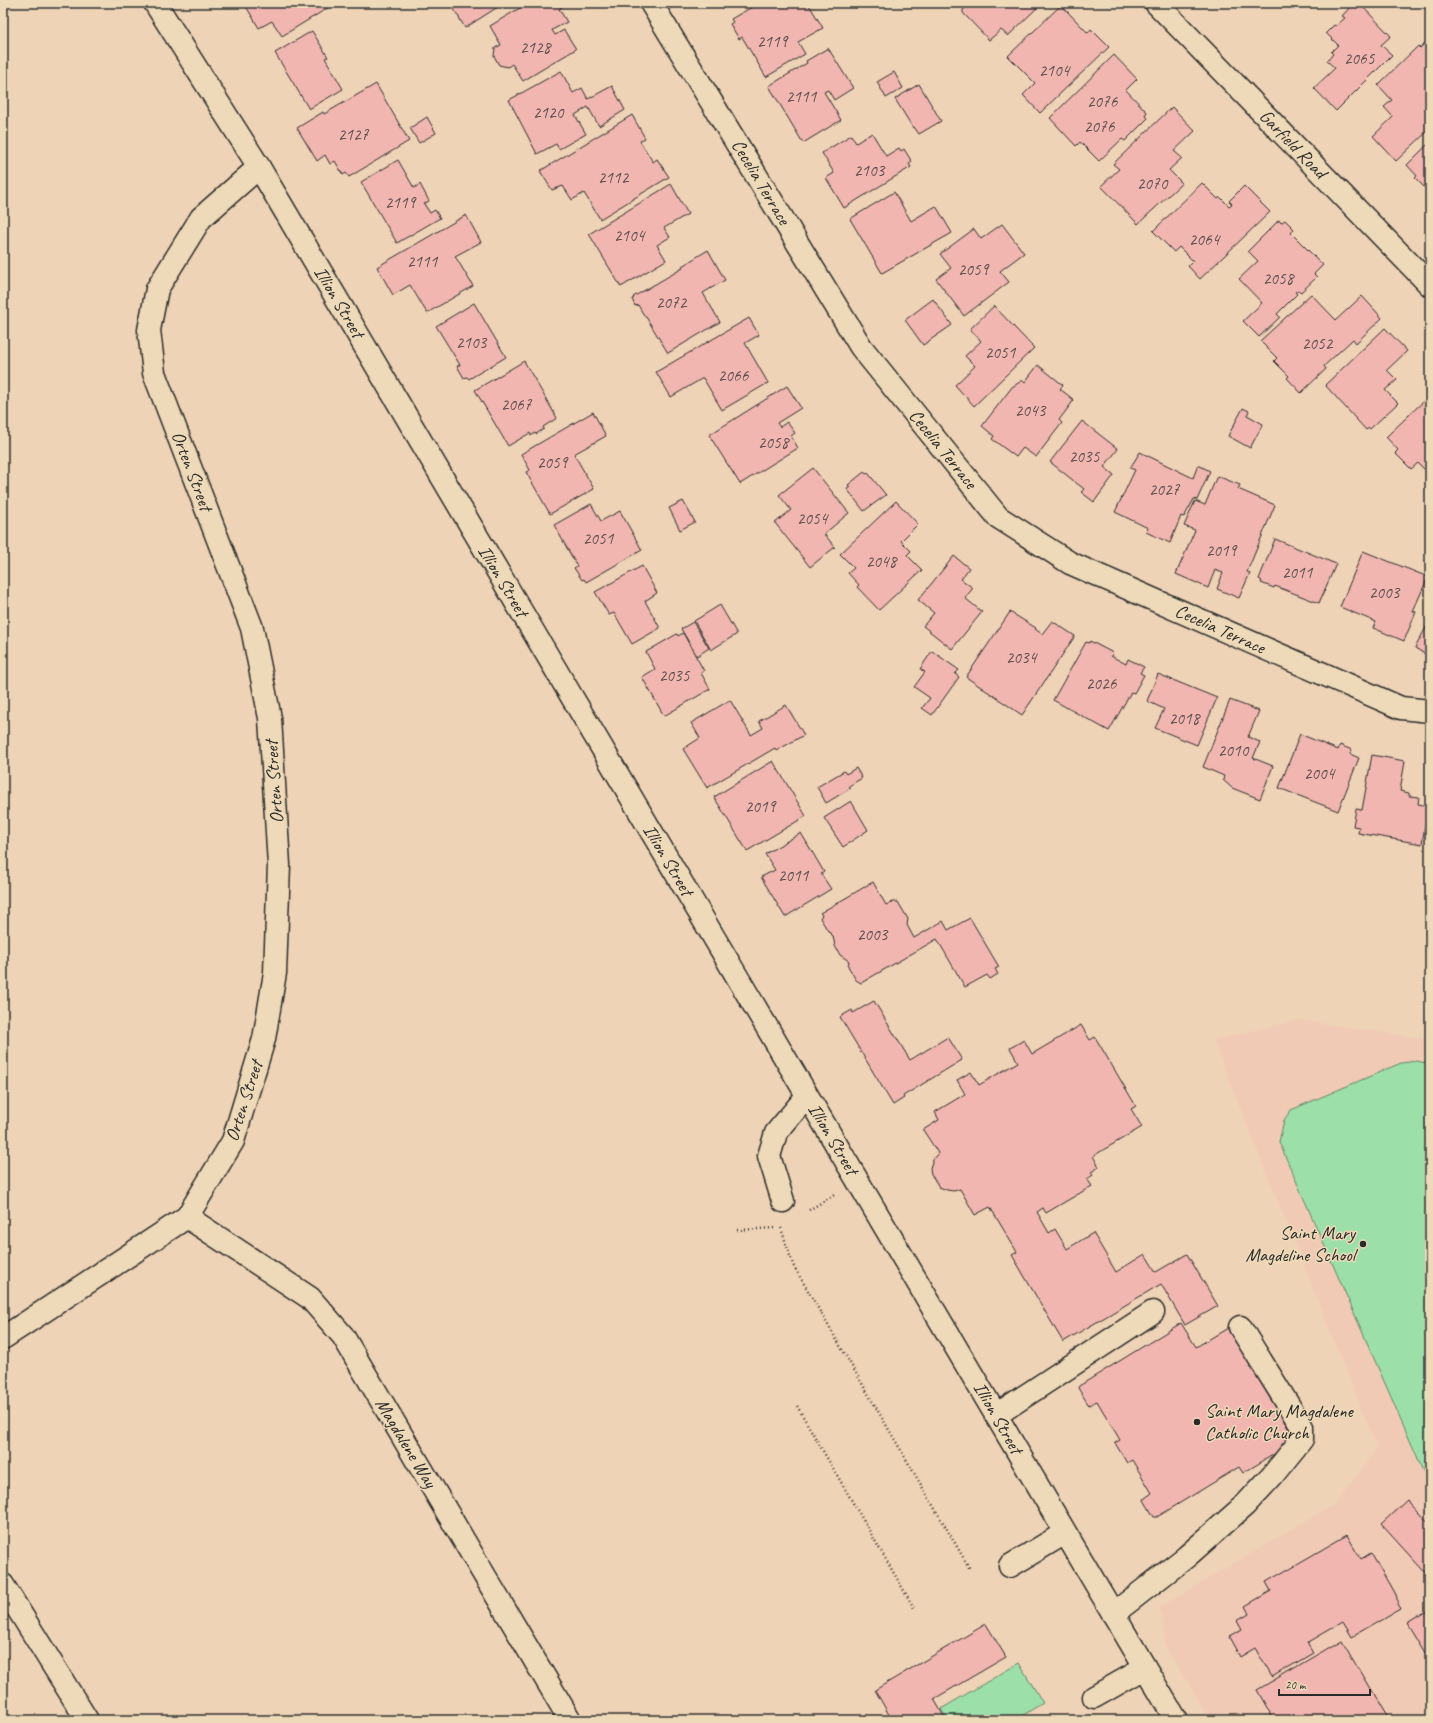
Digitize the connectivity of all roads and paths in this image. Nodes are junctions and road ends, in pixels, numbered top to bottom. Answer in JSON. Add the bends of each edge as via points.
{"nodes":[{"id":1,"x":155,"y":3,"type":"edge"},
{"id":2,"x":651,"y":3,"type":"edge"},
{"id":3,"x":1156,"y":3,"type":"edge"},
{"id":4,"x":259,"y":167,"type":"junction"},
{"id":5,"x":1430,"y":285,"type":"edge"},
{"id":6,"x":1430,"y":711,"type":"edge"},
{"id":7,"x":807,"y":1096,"type":"junction"},
{"id":8,"x":783,"y":1202,"type":"dead end"},
{"id":9,"x":187,"y":1217,"type":"junction"},
{"id":10,"x":737,"y":1230,"type":"dead end"},
{"id":11,"x":1153,"y":1312,"type":"dead end"},
{"id":12,"x":1240,"y":1327,"type":"dead end"},
{"id":13,"x":3,"y":1338,"type":"edge"},
{"id":14,"x":797,"y":1406,"type":"dead end"},
{"id":15,"x":996,"y":1415,"type":"junction"},
{"id":16,"x":1065,"y":1533,"type":"junction"},
{"id":17,"x":1010,"y":1566,"type":"dead end"},
{"id":18,"x":970,"y":1569,"type":"dead end"},
{"id":19,"x":3,"y":1585,"type":"edge"},
{"id":20,"x":914,"y":1608,"type":"dead end"},
{"id":21,"x":1113,"y":1614,"type":"junction"},
{"id":22,"x":1145,"y":1668,"type":"junction"},
{"id":23,"x":1094,"y":1697,"type":"dead end"},
{"id":24,"x":87,"y":1720,"type":"edge"},
{"id":25,"x":570,"y":1720,"type":"edge"},
{"id":26,"x":1176,"y":1720,"type":"edge"}],
"edges":[{"from":1,"to":4,"type":"street","name":"Illion Street"},
{"from":2,"to":6,"type":"street","name":"Cecelia Terrace","via":[[861,347],[998,517],[1070,563],[1401,708]]},
{"from":3,"to":5,"type":"street","name":"Garfield Road"},
{"from":4,"to":7,"type":"street","name":"Illion Street"},
{"from":4,"to":9,"type":"street","name":"Orten Street","via":[[202,218],[158,289],[149,330],[154,373],[252,628],[270,718],[279,865],[274,973],[264,1039],[233,1141]]},
{"from":7,"to":8,"type":"street","via":[[776,1133],[769,1156]]},
{"from":7,"to":15,"type":"street","name":"Illion Street"},
{"from":9,"to":13,"type":"street","name":"Orten Street"},
{"from":9,"to":25,"type":"street","name":"Magdalene Way","via":[[310,1298],[343,1336]]},
{"from":10,"to":18,"type":"path","via":[[782,1228],[793,1265]]},
{"from":11,"to":15,"type":"street"},
{"from":12,"to":21,"type":"street","via":[[1302,1427],[1302,1439],[1245,1505],[1186,1557]]},
{"from":14,"to":20,"type":"path"},
{"from":15,"to":16,"type":"street","name":"Illion Street"},
{"from":16,"to":17,"type":"street"},
{"from":16,"to":21,"type":"street","name":"Illion Street"},
{"from":19,"to":24,"type":"street"},
{"from":21,"to":22,"type":"street","name":"Illion Street"},
{"from":22,"to":23,"type":"street"},
{"from":22,"to":26,"type":"street","name":"Illion Street"}]}
